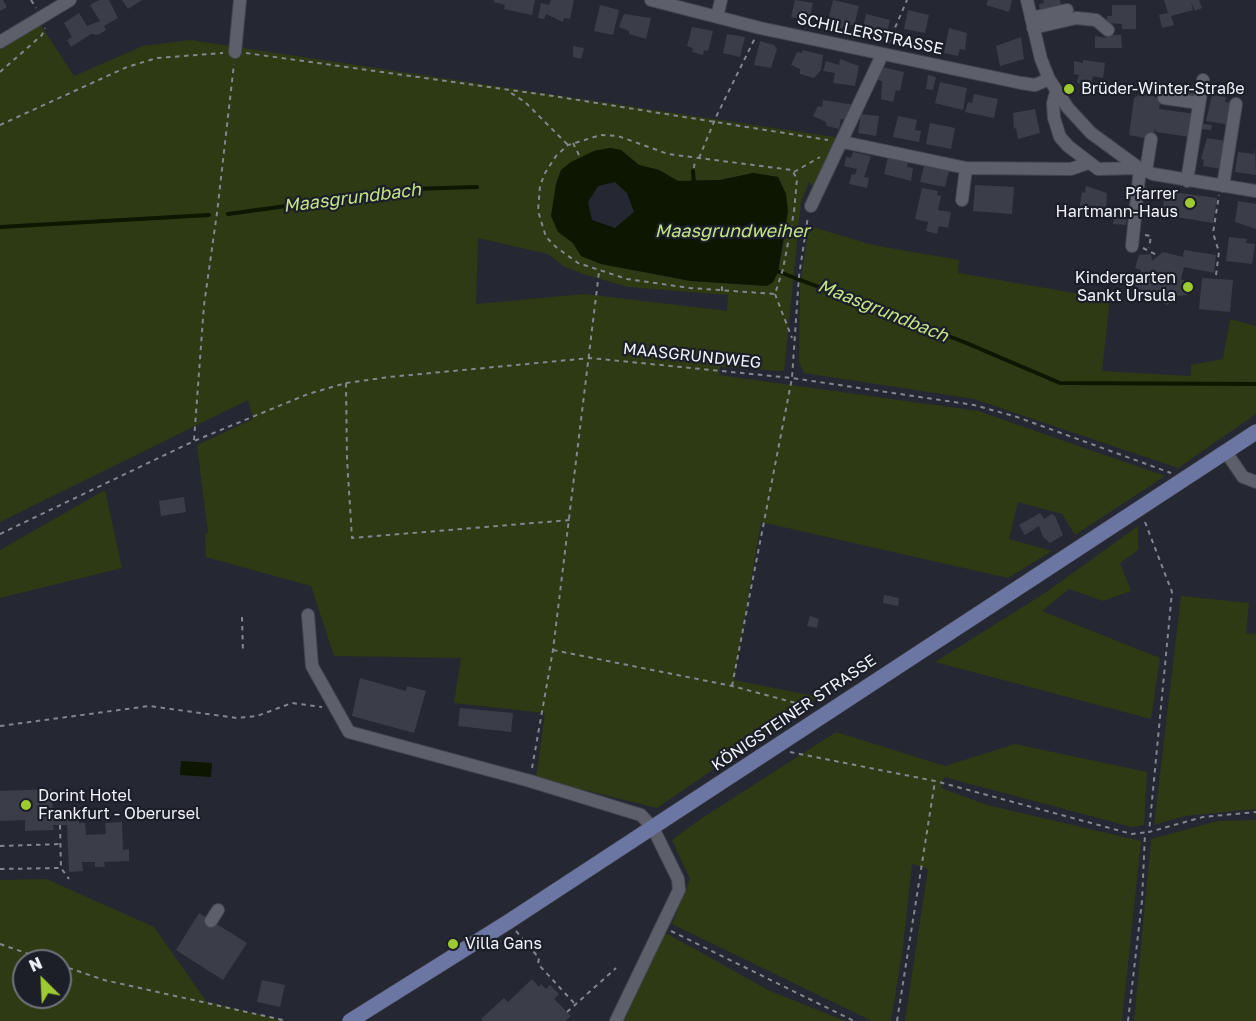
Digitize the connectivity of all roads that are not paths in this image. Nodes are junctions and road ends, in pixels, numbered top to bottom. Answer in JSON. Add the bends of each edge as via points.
{"nodes":[{"id":1,"x":70,"y":0,"type":"edge"},
{"id":2,"x":240,"y":0,"type":"edge"},
{"id":3,"x":651,"y":0,"type":"edge"},
{"id":4,"x":721,"y":0,"type":"edge"},
{"id":5,"x":1027,"y":0,"type":"edge"},
{"id":6,"x":1067,"y":10,"type":"dead end"},
{"id":7,"x":717,"y":17,"type":"junction"},
{"id":8,"x":1032,"y":23,"type":"junction"},
{"id":9,"x":1108,"y":30,"type":"dead end"},
{"id":10,"x":0,"y":42,"type":"edge"},
{"id":11,"x":235,"y":52,"type":"road end"},
{"id":12,"x":882,"y":55,"type":"junction"},
{"id":13,"x":1049,"y":79,"type":"junction"},
{"id":14,"x":1203,"y":80,"type":"dead end"},
{"id":15,"x":1056,"y":92,"type":"junction"},
{"id":16,"x":1164,"y":98,"type":"dead end"},
{"id":17,"x":1199,"y":103,"type":"junction"},
{"id":18,"x":1236,"y":104,"type":"dead end"},
{"id":19,"x":1151,"y":140,"type":"dead end"},
{"id":20,"x":843,"y":142,"type":"junction"},
{"id":21,"x":1088,"y":163,"type":"junction"},
{"id":22,"x":966,"y":168,"type":"junction"},
{"id":23,"x":1141,"y":169,"type":"junction"},
{"id":24,"x":1187,"y":181,"type":"junction"},
{"id":25,"x":1223,"y":186,"type":"junction"},
{"id":26,"x":1256,"y":191,"type":"edge"},
{"id":27,"x":962,"y":200,"type":"dead end"},
{"id":28,"x":811,"y":206,"type":"road end"},
{"id":29,"x":1132,"y":246,"type":"road end"},
{"id":30,"x":1256,"y":432,"type":"edge"},
{"id":31,"x":1226,"y":452,"type":"junction"},
{"id":32,"x":1256,"y":482,"type":"edge"},
{"id":33,"x":309,"y":615,"type":"dead end"},
{"id":34,"x":652,"y":828,"type":"junction"},
{"id":35,"x":350,"y":1021,"type":"edge"},
{"id":36,"x":616,"y":1021,"type":"edge"}],
"edges":[{"from":1,"to":10,"type":"street"},
{"from":2,"to":11,"type":"street"},
{"from":3,"to":7,"type":"street","name":"SCHILLERSTRASSE"},
{"from":4,"to":7,"type":"street"},
{"from":5,"to":8,"type":"street"},
{"from":6,"to":8,"type":"street"},
{"from":7,"to":12,"type":"street","name":"SCHILLERSTRASSE"},
{"from":8,"to":9,"type":"street","via":[[1076,18],[1096,20]]},
{"from":8,"to":13,"type":"street"},
{"from":12,"to":13,"type":"street","name":"SCHILLERSTRASSE","via":[[1021,83],[1035,85]]},
{"from":12,"to":20,"type":"street"},
{"from":13,"to":15,"type":"street"},
{"from":14,"to":17,"type":"street"},
{"from":15,"to":21,"type":"street","via":[[1056,126],[1068,146]]},
{"from":15,"to":23,"type":"street","via":[[1091,133]]},
{"from":16,"to":17,"type":"street"},
{"from":17,"to":24,"type":"street"},
{"from":18,"to":25,"type":"street"},
{"from":19,"to":23,"type":"street"},
{"from":20,"to":22,"type":"street"},
{"from":20,"to":28,"type":"street"},
{"from":21,"to":22,"type":"street","via":[[1071,169]]},
{"from":21,"to":23,"type":"street","via":[[1098,169]]},
{"from":22,"to":27,"type":"street"},
{"from":23,"to":24,"type":"street"},
{"from":23,"to":29,"type":"street"},
{"from":24,"to":25,"type":"street"},
{"from":25,"to":26,"type":"street"},
{"from":30,"to":31,"type":"main road","name":"KÖNIGSTEINER STRASSE"},
{"from":31,"to":32,"type":"street","via":[[1243,477]]},
{"from":31,"to":34,"type":"main road","name":"KÖNIGSTEINER STRASSE"},
{"from":33,"to":34,"type":"street","via":[[312,666],[350,732],[641,815]]},
{"from":34,"to":35,"type":"main road","name":"KÖNIGSTEINER STRASSE"},
{"from":34,"to":36,"type":"street","via":[[678,879],[679,890]]}]}
